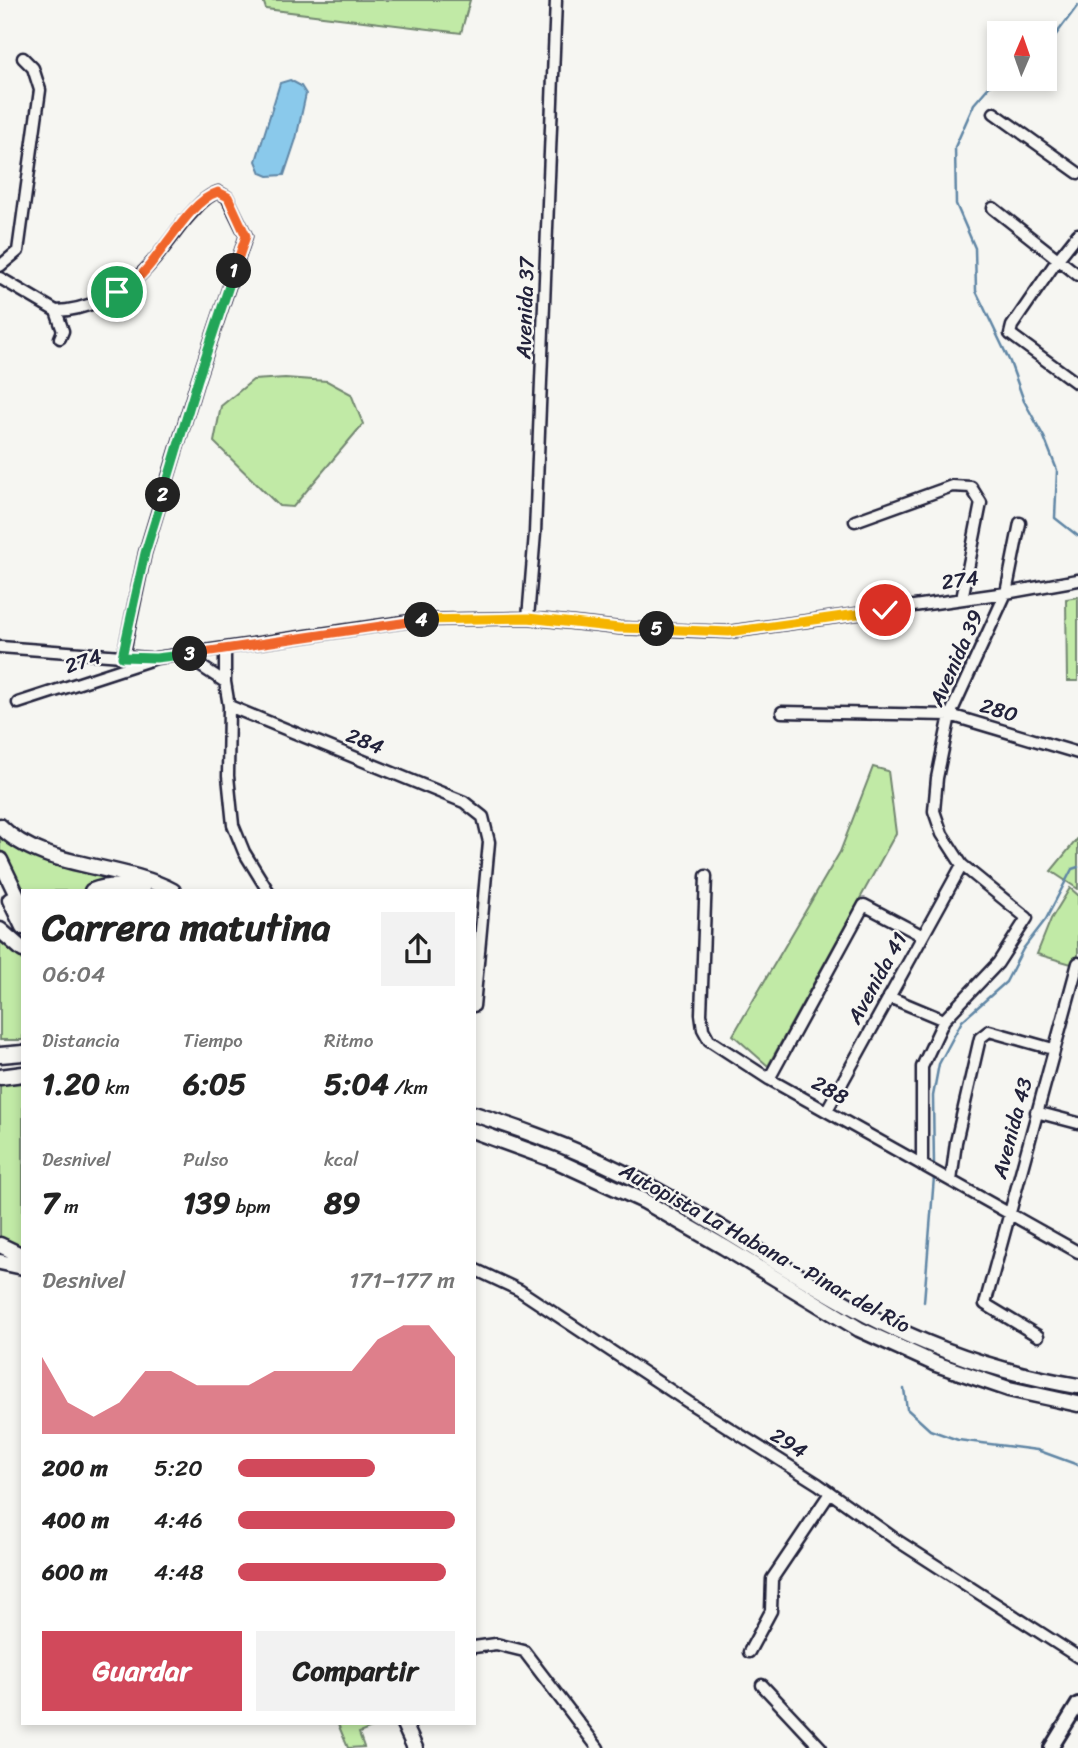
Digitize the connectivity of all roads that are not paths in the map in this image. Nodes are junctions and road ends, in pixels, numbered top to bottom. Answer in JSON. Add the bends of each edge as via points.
{"nodes":[{"id":1,"x":556,"y":0,"type":"edge"},
{"id":2,"x":23,"y":58,"type":"dead end"},
{"id":3,"x":994,"y":113,"type":"dead end"},
{"id":4,"x":1078,"y":173,"type":"edge"},
{"id":5,"x":993,"y":208,"type":"dead end"},
{"id":6,"x":1078,"y":234,"type":"edge"},
{"id":7,"x":1058,"y":259,"type":"junction"},
{"id":8,"x":0,"y":266,"type":"edge"},
{"id":9,"x":1078,"y":275,"type":"edge"},
{"id":10,"x":0,"y":278,"type":"edge"},
{"id":11,"x":56,"y":311,"type":"junction"},
{"id":12,"x":60,"y":338,"type":"dead end"},
{"id":13,"x":1078,"y":384,"type":"edge"},
{"id":14,"x":855,"y":522,"type":"dead end"},
{"id":15,"x":1020,"y":523,"type":"dead end"},
{"id":16,"x":1078,"y":580,"type":"edge"},
{"id":17,"x":1006,"y":593,"type":"junction"},
{"id":18,"x":962,"y":599,"type":"junction"},
{"id":19,"x":528,"y":618,"type":"junction"},
{"id":20,"x":0,"y":647,"type":"edge"},
{"id":21,"x":225,"y":649,"type":"junction"},
{"id":22,"x":184,"y":655,"type":"junction"},
{"id":23,"x":122,"y":657,"type":"junction"},
{"id":24,"x":156,"y":658,"type":"junction"},
{"id":25,"x":225,"y":682,"type":"junction"},
{"id":26,"x":18,"y":703,"type":"dead end"},
{"id":27,"x":229,"y":706,"type":"junction"},
{"id":28,"x":782,"y":712,"type":"dead end"},
{"id":29,"x":950,"y":715,"type":"junction"},
{"id":30,"x":1078,"y":753,"type":"edge"},
{"id":31,"x":0,"y":826,"type":"edge"},
{"id":32,"x":0,"y":860,"type":"edge"},
{"id":33,"x":962,"y":864,"type":"junction"},
{"id":34,"x":706,"y":876,"type":"dead end"},
{"id":35,"x":0,"y":880,"type":"edge"},
{"id":36,"x":97,"y":889,"type":"edge"},
{"id":37,"x":135,"y":889,"type":"edge"},
{"id":38,"x":168,"y":889,"type":"edge"},
{"id":39,"x":267,"y":889,"type":"edge"},
{"id":40,"x":21,"y":904,"type":"edge"},
{"id":41,"x":21,"y":923,"type":"edge"},
{"id":42,"x":0,"y":930,"type":"edge"},
{"id":43,"x":923,"y":936,"type":"junction"},
{"id":44,"x":21,"y":948,"type":"edge"},
{"id":45,"x":1078,"y":963,"type":"edge"},
{"id":46,"x":476,"y":984,"type":"edge"},
{"id":47,"x":889,"y":997,"type":"junction"},
{"id":48,"x":944,"y":1020,"type":"junction"},
{"id":49,"x":0,"y":1046,"type":"edge"},
{"id":50,"x":1054,"y":1049,"type":"junction"},
{"id":51,"x":21,"y":1051,"type":"edge"},
{"id":52,"x":21,"y":1051,"type":"edge"},
{"id":53,"x":0,"y":1055,"type":"edge"},
{"id":54,"x":21,"y":1072,"type":"edge"},
{"id":55,"x":0,"y":1075,"type":"edge"},
{"id":56,"x":769,"y":1079,"type":"junction"},
{"id":57,"x":827,"y":1110,"type":"junction"},
{"id":58,"x":1036,"y":1112,"type":"junction"},
{"id":59,"x":476,"y":1115,"type":"edge"},
{"id":60,"x":1078,"y":1123,"type":"edge"},
{"id":61,"x":476,"y":1131,"type":"edge"},
{"id":62,"x":476,"y":1137,"type":"edge"},
{"id":63,"x":557,"y":1161,"type":"junction"},
{"id":64,"x":922,"y":1165,"type":"junction"},
{"id":65,"x":947,"y":1179,"type":"junction"},
{"id":66,"x":1009,"y":1215,"type":"junction"},
{"id":67,"x":0,"y":1245,"type":"edge"},
{"id":68,"x":1078,"y":1252,"type":"edge"},
{"id":69,"x":21,"y":1255,"type":"edge"},
{"id":70,"x":0,"y":1262,"type":"edge"},
{"id":71,"x":21,"y":1267,"type":"edge"},
{"id":72,"x":476,"y":1270,"type":"edge"},
{"id":73,"x":1038,"y":1336,"type":"dead end"},
{"id":74,"x":1078,"y":1386,"type":"edge"},
{"id":75,"x":1078,"y":1404,"type":"edge"},
{"id":76,"x":830,"y":1493,"type":"junction"},
{"id":77,"x":476,"y":1647,"type":"edge"},
{"id":78,"x":749,"y":1652,"type":"dead end"},
{"id":79,"x":1078,"y":1657,"type":"edge"},
{"id":80,"x":762,"y":1685,"type":"dead end"},
{"id":81,"x":1078,"y":1704,"type":"edge"},
{"id":82,"x":404,"y":1725,"type":"edge"},
{"id":83,"x":413,"y":1725,"type":"edge"},
{"id":84,"x":415,"y":1748,"type":"edge"},
{"id":85,"x":424,"y":1748,"type":"edge"},
{"id":86,"x":598,"y":1748,"type":"edge"},
{"id":87,"x":821,"y":1748,"type":"edge"},
{"id":88,"x":1051,"y":1748,"type":"edge"}],
"edges":[{"from":1,"to":19,"type":"street","name":"Avenida 37","via":[[536,519]]},
{"from":2,"to":8,"type":"street","via":[[33,68],[40,90],[18,251]]},
{"from":3,"to":4,"type":"street"},
{"from":5,"to":7,"type":"street"},
{"from":6,"to":7,"type":"street"},
{"from":7,"to":9,"type":"street"},
{"from":7,"to":13,"type":"street","via":[[1010,334]]},
{"from":10,"to":11,"type":"street"},
{"from":11,"to":12,"type":"street","via":[[63,331]]},
{"from":11,"to":23,"type":"street","via":[[72,311],[117,292],[139,276],[210,194],[228,197],[246,236],[145,553]]},
{"from":14,"to":18,"type":"street","via":[[952,486],[971,486],[981,503]]},
{"from":15,"to":17,"type":"street","name":"Avenida 39"},
{"from":16,"to":17,"type":"street","name":"274"},
{"from":17,"to":18,"type":"street","name":"274"},
{"from":17,"to":29,"type":"street","name":"Avenida 39"},
{"from":18,"to":19,"type":"street","name":"274","via":[[729,632],[619,628]]},
{"from":19,"to":21,"type":"street","name":"274","via":[[417,620]]},
{"from":20,"to":23,"type":"street"},
{"from":21,"to":22,"type":"street","name":"274"},
{"from":21,"to":25,"type":"street"},
{"from":22,"to":24,"type":"street","name":"274"},
{"from":22,"to":25,"type":"street"},
{"from":23,"to":24,"type":"street"},
{"from":24,"to":26,"type":"street","name":"274"},
{"from":25,"to":27,"type":"street"},
{"from":27,"to":39,"type":"street","via":[[233,825]]},
{"from":27,"to":46,"type":"street","name":"284","via":[[464,802],[483,817],[489,842]]},
{"from":28,"to":29,"type":"street","name":"280"},
{"from":29,"to":30,"type":"street","name":"280"},
{"from":29,"to":33,"type":"street","name":"Avenida 39","via":[[934,811],[942,834]]},
{"from":31,"to":38,"type":"highway","via":[[46,853],[141,877]]},
{"from":32,"to":40,"type":"highway"},
{"from":33,"to":43,"type":"street","name":"Avenida 41"},
{"from":33,"to":48,"type":"street","via":[[1027,918],[998,963]]},
{"from":34,"to":56,"type":"street","name":"288","via":[[703,1029],[709,1040]]},
{"from":35,"to":41,"type":"highway"},
{"from":36,"to":37,"type":"highway"},
{"from":42,"to":44,"type":"highway"},
{"from":43,"to":47,"type":"street","name":"Avenida 41"},
{"from":43,"to":56,"type":"street","via":[[864,905]]},
{"from":45,"to":50,"type":"street","name":"Avenida 43"},
{"from":47,"to":48,"type":"street"},
{"from":47,"to":57,"type":"street","name":"Avenida 41"},
{"from":48,"to":64,"type":"street","via":[[922,1067]]},
{"from":49,"to":51,"type":"highway"},
{"from":50,"to":58,"type":"street","name":"Avenida 43"},
{"from":50,"to":65,"type":"street","via":[[989,1031],[980,1038]]},
{"from":52,"to":53,"type":"highway"},
{"from":54,"to":55,"type":"highway"},
{"from":56,"to":57,"type":"street","name":"288"},
{"from":57,"to":64,"type":"street","name":"288"},
{"from":58,"to":60,"type":"street"},
{"from":58,"to":66,"type":"street","name":"Avenida 43"},
{"from":59,"to":74,"type":"highway","name":"Autopista La Habana - Pinar del Río","via":[[568,1146],[653,1188],[846,1303],[941,1349]]},
{"from":61,"to":63,"type":"highway","name":"Autopista La Habana - Pinar del Río"},
{"from":62,"to":63,"type":"highway"},
{"from":63,"to":75,"type":"highway","name":"Autopista La Habana - Pinar del Río","via":[[644,1201],[859,1329],[1009,1389]]},
{"from":64,"to":65,"type":"street","name":"288"},
{"from":65,"to":66,"type":"street","name":"288"},
{"from":66,"to":68,"type":"street","name":"288"},
{"from":66,"to":73,"type":"street","name":"Avenida 43","via":[[985,1304]]},
{"from":67,"to":69,"type":"highway"},
{"from":70,"to":71,"type":"highway"},
{"from":72,"to":76,"type":"street","name":"294","via":[[519,1290]]},
{"from":76,"to":78,"type":"street","via":[[772,1579],[771,1611]]},
{"from":76,"to":79,"type":"street","name":"294"},
{"from":77,"to":86,"type":"street","via":[[496,1644],[524,1651]]},
{"from":80,"to":87,"type":"street"},
{"from":81,"to":88,"type":"main road"},
{"from":82,"to":84,"type":"highway"},
{"from":83,"to":85,"type":"highway"}]}
